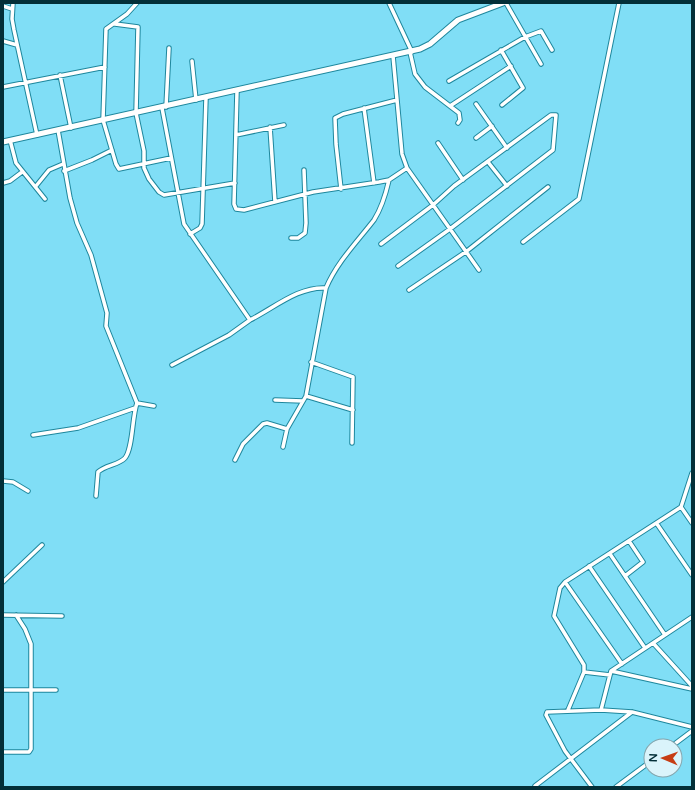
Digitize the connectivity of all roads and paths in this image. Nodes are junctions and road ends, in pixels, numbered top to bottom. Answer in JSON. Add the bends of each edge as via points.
{"nodes":[{"id":1,"x":13,"y":3,"type":"edge"},
{"id":2,"x":137,"y":3,"type":"edge"},
{"id":3,"x":390,"y":3,"type":"edge"},
{"id":4,"x":504,"y":3,"type":"edge"},
{"id":5,"x":618,"y":3,"type":"edge"},
{"id":6,"x":3,"y":6,"type":"edge"},
{"id":7,"x":12,"y":9,"type":"junction"},
{"id":8,"x":115,"y":24,"type":"junction"},
{"id":9,"x":525,"y":37,"type":"junction"},
{"id":10,"x":3,"y":41,"type":"edge"},
{"id":11,"x":17,"y":45,"type":"junction"},
{"id":12,"x":169,"y":48,"type":"dead end"},
{"id":13,"x":501,"y":50,"type":"junction"},
{"id":14,"x":552,"y":50,"type":"dead end"},
{"id":15,"x":411,"y":52,"type":"junction"},
{"id":16,"x":393,"y":56,"type":"junction"},
{"id":17,"x":192,"y":61,"type":"dead end"},
{"id":18,"x":540,"y":64,"type":"dead end"},
{"id":19,"x":510,"y":66,"type":"junction"},
{"id":20,"x":105,"y":67,"type":"junction"},
{"id":21,"x":60,"y":75,"type":"junction"},
{"id":22,"x":449,"y":82,"type":"dead end"},
{"id":23,"x":26,"y":83,"type":"junction"},
{"id":24,"x":3,"y":87,"type":"edge"},
{"id":25,"x":237,"y":91,"type":"junction"},
{"id":26,"x":206,"y":98,"type":"junction"},
{"id":27,"x":196,"y":100,"type":"junction"},
{"id":28,"x":397,"y":100,"type":"junction"},
{"id":29,"x":476,"y":104,"type":"dead end"},
{"id":30,"x":502,"y":105,"type":"dead end"},
{"id":31,"x":450,"y":106,"type":"junction"},
{"id":32,"x":164,"y":107,"type":"junction"},
{"id":33,"x":364,"y":108,"type":"junction"},
{"id":34,"x":136,"y":113,"type":"junction"},
{"id":35,"x":103,"y":120,"type":"junction"},
{"id":36,"x":458,"y":123,"type":"dead end"},
{"id":37,"x":284,"y":125,"type":"dead end"},
{"id":38,"x":492,"y":126,"type":"junction"},
{"id":39,"x":71,"y":128,"type":"junction"},
{"id":40,"x":270,"y":128,"type":"junction"},
{"id":41,"x":58,"y":130,"type":"junction"},
{"id":42,"x":37,"y":135,"type":"junction"},
{"id":43,"x":236,"y":135,"type":"junction"},
{"id":44,"x":476,"y":138,"type":"dead end"},
{"id":45,"x":3,"y":140,"type":"edge"},
{"id":46,"x":10,"y":140,"type":"junction"},
{"id":47,"x":438,"y":143,"type":"dead end"},
{"id":48,"x":507,"y":148,"type":"junction"},
{"id":49,"x":112,"y":150,"type":"junction"},
{"id":50,"x":171,"y":158,"type":"junction"},
{"id":51,"x":488,"y":162,"type":"junction"},
{"id":52,"x":63,"y":164,"type":"junction"},
{"id":53,"x":144,"y":164,"type":"junction"},
{"id":54,"x":407,"y":168,"type":"junction"},
{"id":55,"x":304,"y":170,"type":"dead end"},
{"id":56,"x":22,"y":172,"type":"junction"},
{"id":57,"x":64,"y":172,"type":"junction"},
{"id":58,"x":389,"y":180,"type":"junction"},
{"id":59,"x":463,"y":180,"type":"junction"},
{"id":60,"x":3,"y":182,"type":"edge"},
{"id":61,"x":235,"y":183,"type":"junction"},
{"id":62,"x":374,"y":183,"type":"junction"},
{"id":63,"x":36,"y":186,"type":"junction"},
{"id":64,"x":507,"y":186,"type":"junction"},
{"id":65,"x":548,"y":187,"type":"dead end"},
{"id":66,"x":341,"y":188,"type":"junction"},
{"id":67,"x":203,"y":190,"type":"junction"},
{"id":68,"x":178,"y":194,"type":"junction"},
{"id":69,"x":306,"y":194,"type":"junction"},
{"id":70,"x":45,"y":199,"type":"dead end"},
{"id":71,"x":275,"y":202,"type":"junction"},
{"id":72,"x":433,"y":205,"type":"junction"},
{"id":73,"x":450,"y":229,"type":"junction"},
{"id":74,"x":190,"y":234,"type":"junction"},
{"id":75,"x":291,"y":238,"type":"dead end"},
{"id":76,"x":523,"y":242,"type":"dead end"},
{"id":77,"x":381,"y":244,"type":"dead end"},
{"id":78,"x":467,"y":251,"type":"junction"},
{"id":79,"x":398,"y":266,"type":"dead end"},
{"id":80,"x":479,"y":270,"type":"dead end"},
{"id":81,"x":326,"y":288,"type":"junction"},
{"id":82,"x":409,"y":290,"type":"dead end"},
{"id":83,"x":250,"y":320,"type":"junction"},
{"id":84,"x":312,"y":362,"type":"junction"},
{"id":85,"x":172,"y":366,"type":"dead end"},
{"id":86,"x":306,"y":396,"type":"junction"},
{"id":87,"x":275,"y":400,"type":"dead end"},
{"id":88,"x":303,"y":401,"type":"junction"},
{"id":89,"x":137,"y":403,"type":"junction"},
{"id":90,"x":154,"y":406,"type":"dead end"},
{"id":91,"x":135,"y":408,"type":"junction"},
{"id":92,"x":353,"y":410,"type":"junction"},
{"id":93,"x":287,"y":429,"type":"junction"},
{"id":94,"x":33,"y":435,"type":"dead end"},
{"id":95,"x":352,"y":443,"type":"dead end"},
{"id":96,"x":283,"y":447,"type":"dead end"},
{"id":97,"x":235,"y":460,"type":"dead end"},
{"id":98,"x":692,"y":474,"type":"edge"},
{"id":99,"x":3,"y":481,"type":"edge"},
{"id":100,"x":28,"y":491,"type":"dead end"},
{"id":101,"x":96,"y":496,"type":"dead end"},
{"id":102,"x":681,"y":507,"type":"junction"},
{"id":103,"x":692,"y":523,"type":"edge"},
{"id":104,"x":657,"y":524,"type":"junction"},
{"id":105,"x":630,"y":541,"type":"junction"},
{"id":106,"x":42,"y":546,"type":"dead end"},
{"id":107,"x":610,"y":554,"type":"junction"},
{"id":108,"x":589,"y":566,"type":"junction"},
{"id":109,"x":692,"y":575,"type":"edge"},
{"id":110,"x":625,"y":576,"type":"junction"},
{"id":111,"x":3,"y":582,"type":"edge"},
{"id":112,"x":565,"y":582,"type":"junction"},
{"id":113,"x":3,"y":614,"type":"edge"},
{"id":114,"x":16,"y":615,"type":"junction"},
{"id":115,"x":62,"y":616,"type":"dead end"},
{"id":116,"x":692,"y":617,"type":"edge"},
{"id":117,"x":665,"y":635,"type":"junction"},
{"id":118,"x":653,"y":643,"type":"junction"},
{"id":119,"x":645,"y":648,"type":"junction"},
{"id":120,"x":622,"y":664,"type":"junction"},
{"id":121,"x":584,"y":672,"type":"junction"},
{"id":122,"x":611,"y":673,"type":"junction"},
{"id":123,"x":692,"y":687,"type":"edge"},
{"id":124,"x":3,"y":690,"type":"edge"},
{"id":125,"x":32,"y":690,"type":"junction"},
{"id":126,"x":56,"y":690,"type":"dead end"},
{"id":127,"x":568,"y":710,"type":"junction"},
{"id":128,"x":601,"y":710,"type":"junction"},
{"id":129,"x":632,"y":712,"type":"junction"},
{"id":130,"x":692,"y":727,"type":"edge"},
{"id":131,"x":692,"y":731,"type":"edge"},
{"id":132,"x":683,"y":738,"type":"edge"},
{"id":133,"x":3,"y":752,"type":"edge"},
{"id":134,"x":572,"y":759,"type":"junction"},
{"id":135,"x":643,"y":767,"type":"edge"},
{"id":136,"x":535,"y":786,"type":"dead end"},
{"id":137,"x":592,"y":787,"type":"edge"},
{"id":138,"x":616,"y":787,"type":"edge"}],
"edges":[{"from":1,"to":7,"type":"street"},
{"from":2,"to":8,"type":"street"},
{"from":3,"to":15,"type":"street"},
{"from":4,"to":9,"type":"street"},
{"from":4,"to":15,"type":"street","via":[[458,20],[430,44]]},
{"from":5,"to":76,"type":"street","via":[[579,199]]},
{"from":6,"to":7,"type":"street"},
{"from":7,"to":11,"type":"street"},
{"from":8,"to":20,"type":"street","via":[[106,29],[105,33]]},
{"from":8,"to":34,"type":"street","via":[[138,27]]},
{"from":9,"to":13,"type":"street"},
{"from":9,"to":14,"type":"street","via":[[542,31]]},
{"from":9,"to":18,"type":"street"},
{"from":10,"to":11,"type":"street"},
{"from":11,"to":23,"type":"street"},
{"from":12,"to":32,"type":"street"},
{"from":13,"to":19,"type":"street"},
{"from":13,"to":22,"type":"street"},
{"from":15,"to":16,"type":"street"},
{"from":15,"to":31,"type":"street","via":[[415,74],[425,87]]},
{"from":16,"to":25,"type":"street"},
{"from":16,"to":28,"type":"street"},
{"from":17,"to":27,"type":"street"},
{"from":19,"to":30,"type":"street","via":[[523,88]]},
{"from":19,"to":31,"type":"street"},
{"from":20,"to":21,"type":"street"},
{"from":20,"to":35,"type":"street"},
{"from":21,"to":23,"type":"street"},
{"from":21,"to":39,"type":"street"},
{"from":23,"to":24,"type":"street"},
{"from":23,"to":42,"type":"street"},
{"from":25,"to":26,"type":"street"},
{"from":25,"to":43,"type":"street"},
{"from":26,"to":27,"type":"street"},
{"from":26,"to":67,"type":"street"},
{"from":27,"to":32,"type":"street"},
{"from":28,"to":33,"type":"street"},
{"from":28,"to":54,"type":"street","via":[[402,154]]},
{"from":29,"to":38,"type":"street"},
{"from":31,"to":36,"type":"street","via":[[460,117]]},
{"from":32,"to":34,"type":"street"},
{"from":32,"to":50,"type":"street"},
{"from":33,"to":62,"type":"street"},
{"from":33,"to":66,"type":"street","via":[[335,118]]},
{"from":34,"to":35,"type":"street"},
{"from":34,"to":53,"type":"street","via":[[144,151]]},
{"from":35,"to":39,"type":"street"},
{"from":35,"to":49,"type":"street"},
{"from":37,"to":40,"type":"street"},
{"from":38,"to":44,"type":"street"},
{"from":38,"to":48,"type":"street"},
{"from":39,"to":41,"type":"street"},
{"from":40,"to":43,"type":"street"},
{"from":40,"to":71,"type":"street"},
{"from":41,"to":42,"type":"street"},
{"from":41,"to":52,"type":"street"},
{"from":42,"to":46,"type":"street"},
{"from":43,"to":61,"type":"street"},
{"from":45,"to":46,"type":"street"},
{"from":46,"to":56,"type":"street","via":[[16,163]]},
{"from":47,"to":59,"type":"street"},
{"from":48,"to":51,"type":"street"},
{"from":48,"to":64,"type":"street","via":[[551,115],[556,115],[553,150]]},
{"from":49,"to":53,"type":"street","via":[[119,169]]},
{"from":49,"to":57,"type":"street"},
{"from":50,"to":53,"type":"street"},
{"from":50,"to":68,"type":"street"},
{"from":51,"to":59,"type":"street"},
{"from":51,"to":64,"type":"street"},
{"from":52,"to":57,"type":"street"},
{"from":52,"to":63,"type":"street","via":[[49,170]]},
{"from":53,"to":68,"type":"street","via":[[146,174],[161,194]]},
{"from":54,"to":58,"type":"street"},
{"from":54,"to":72,"type":"street"},
{"from":55,"to":69,"type":"street"},
{"from":56,"to":60,"type":"street","via":[[10,181]]},
{"from":56,"to":63,"type":"street"},
{"from":57,"to":89,"type":"street","via":[[77,222],[98,279],[107,313],[106,326]]},
{"from":58,"to":62,"type":"street"},
{"from":58,"to":81,"type":"street","via":[[386,193],[373,220],[335,269]]},
{"from":59,"to":72,"type":"street"},
{"from":61,"to":67,"type":"street"},
{"from":61,"to":71,"type":"street","via":[[236,209],[244,210]]},
{"from":62,"to":66,"type":"street"},
{"from":63,"to":70,"type":"street"},
{"from":64,"to":73,"type":"street"},
{"from":65,"to":78,"type":"street"},
{"from":66,"to":69,"type":"street"},
{"from":67,"to":68,"type":"street"},
{"from":67,"to":74,"type":"street","via":[[202,224]]},
{"from":68,"to":74,"type":"street","via":[[184,224]]},
{"from":69,"to":71,"type":"street"},
{"from":69,"to":75,"type":"street","via":[[305,233],[298,238]]},
{"from":72,"to":73,"type":"street"},
{"from":72,"to":77,"type":"street"},
{"from":73,"to":78,"type":"street"},
{"from":73,"to":79,"type":"street"},
{"from":74,"to":83,"type":"street"},
{"from":78,"to":80,"type":"street"},
{"from":78,"to":82,"type":"street"},
{"from":81,"to":83,"type":"street","via":[[302,292]]},
{"from":81,"to":84,"type":"street"},
{"from":83,"to":85,"type":"street"},
{"from":84,"to":86,"type":"street"},
{"from":84,"to":92,"type":"street","via":[[353,377]]},
{"from":86,"to":88,"type":"street"},
{"from":86,"to":92,"type":"street"},
{"from":87,"to":88,"type":"street"},
{"from":88,"to":93,"type":"street"},
{"from":89,"to":90,"type":"street"},
{"from":89,"to":91,"type":"street"},
{"from":91,"to":94,"type":"street","via":[[78,428]]},
{"from":91,"to":101,"type":"street","via":[[134,428],[126,457],[98,472]]},
{"from":92,"to":95,"type":"street"},
{"from":93,"to":96,"type":"street"},
{"from":93,"to":97,"type":"street","via":[[263,424],[243,444]]},
{"from":98,"to":102,"type":"street"},
{"from":99,"to":100,"type":"street","via":[[13,482]]},
{"from":102,"to":103,"type":"street"},
{"from":102,"to":104,"type":"street"},
{"from":104,"to":105,"type":"street"},
{"from":104,"to":109,"type":"street"},
{"from":105,"to":107,"type":"street"},
{"from":105,"to":110,"type":"street","via":[[643,562]]},
{"from":106,"to":111,"type":"street"},
{"from":107,"to":108,"type":"street"},
{"from":107,"to":110,"type":"street"},
{"from":108,"to":112,"type":"street"},
{"from":108,"to":119,"type":"street"},
{"from":110,"to":117,"type":"street"},
{"from":112,"to":120,"type":"street"},
{"from":112,"to":121,"type":"street","via":[[560,588],[554,616],[580,655]]},
{"from":113,"to":114,"type":"street"},
{"from":114,"to":115,"type":"street"},
{"from":114,"to":125,"type":"street","via":[[31,644]]},
{"from":116,"to":117,"type":"street"},
{"from":117,"to":118,"type":"street"},
{"from":118,"to":119,"type":"street"},
{"from":118,"to":123,"type":"street"},
{"from":119,"to":120,"type":"street"},
{"from":120,"to":122,"type":"street"},
{"from":121,"to":122,"type":"street"},
{"from":121,"to":127,"type":"street"},
{"from":122,"to":123,"type":"street"},
{"from":122,"to":128,"type":"street"},
{"from":124,"to":125,"type":"street"},
{"from":125,"to":126,"type":"street"},
{"from":125,"to":133,"type":"street","via":[[31,751]]},
{"from":127,"to":128,"type":"street"},
{"from":127,"to":134,"type":"street","via":[[546,713],[557,739]]},
{"from":128,"to":129,"type":"street"},
{"from":129,"to":130,"type":"street"},
{"from":129,"to":134,"type":"street"},
{"from":131,"to":132,"type":"street"},
{"from":134,"to":136,"type":"street"},
{"from":134,"to":137,"type":"street"},
{"from":135,"to":138,"type":"street"}]}
